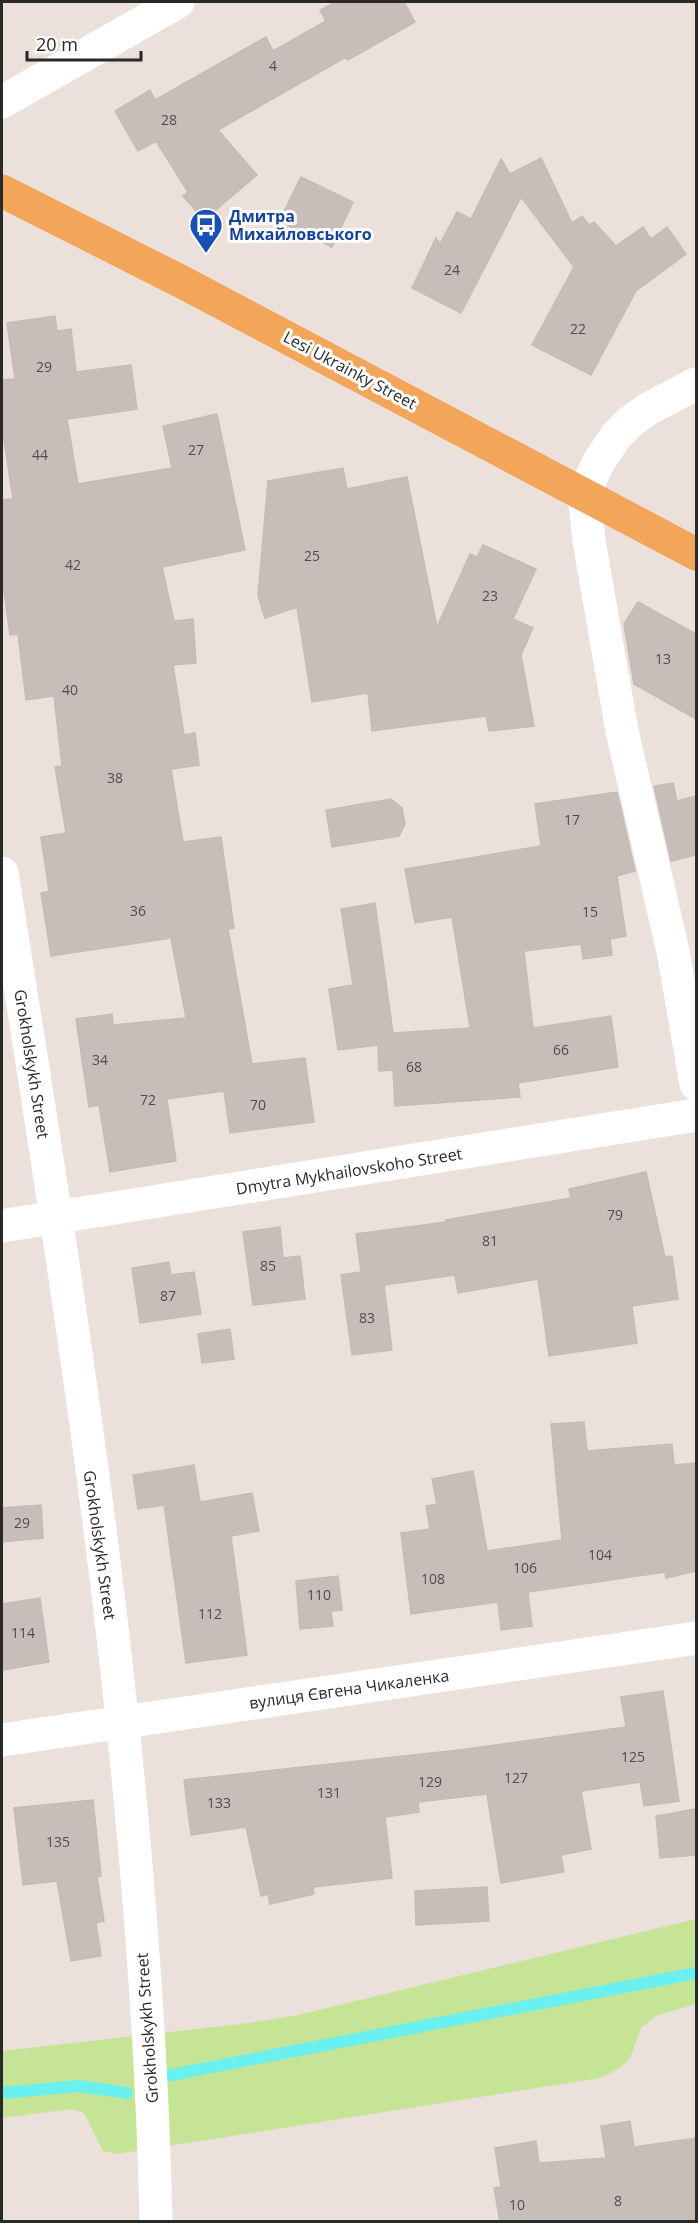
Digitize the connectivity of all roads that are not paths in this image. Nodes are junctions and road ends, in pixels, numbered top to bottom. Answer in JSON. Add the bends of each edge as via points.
{"nodes":[{"id":1,"x":178,"y":2,"type":"edge"},
{"id":2,"x":2,"y":102,"type":"edge"},
{"id":3,"x":2,"y":191,"type":"edge"},
{"id":4,"x":696,"y":384,"type":"edge"},
{"id":5,"x":584,"y":494,"type":"junction"},
{"id":6,"x":696,"y":554,"type":"edge"},
{"id":7,"x":2,"y":873,"type":"edge"},
{"id":8,"x":696,"y":1084,"type":"edge"},
{"id":9,"x":696,"y":1115,"type":"edge"},
{"id":10,"x":57,"y":1218,"type":"junction"},
{"id":11,"x":2,"y":1226,"type":"edge"},
{"id":12,"x":696,"y":1638,"type":"edge"},
{"id":13,"x":124,"y":1722,"type":"junction"},
{"id":14,"x":2,"y":1740,"type":"edge"},
{"id":15,"x":156,"y":2222,"type":"edge"}],
"edges":[{"from":1,"to":2,"type":"street"},
{"from":3,"to":5,"type":"main road","name":"Lesi Ukrainky Street"},
{"from":4,"to":5,"type":"street","via":[[630,422],[598,463]]},
{"from":5,"to":6,"type":"main road","name":"Lesi Ukrainky Street"},
{"from":5,"to":8,"type":"street","via":[[622,731],[673,951]]},
{"from":7,"to":10,"type":"street","name":"Grokholskykh Street"},
{"from":9,"to":10,"type":"street","name":"Dmytra Mykhailovskoho Street"},
{"from":10,"to":11,"type":"street","name":"Dmytra Mykhailovskoho Street"},
{"from":10,"to":13,"type":"street","name":"Grokholskykh Street"},
{"from":12,"to":13,"type":"street","name":"вулиця Євгена Чикаленка"},
{"from":13,"to":14,"type":"street","name":"вулиця Євгена Чикаленка"},
{"from":13,"to":15,"type":"street","name":"Grokholskykh Street","via":[[152,2075]]}]}
